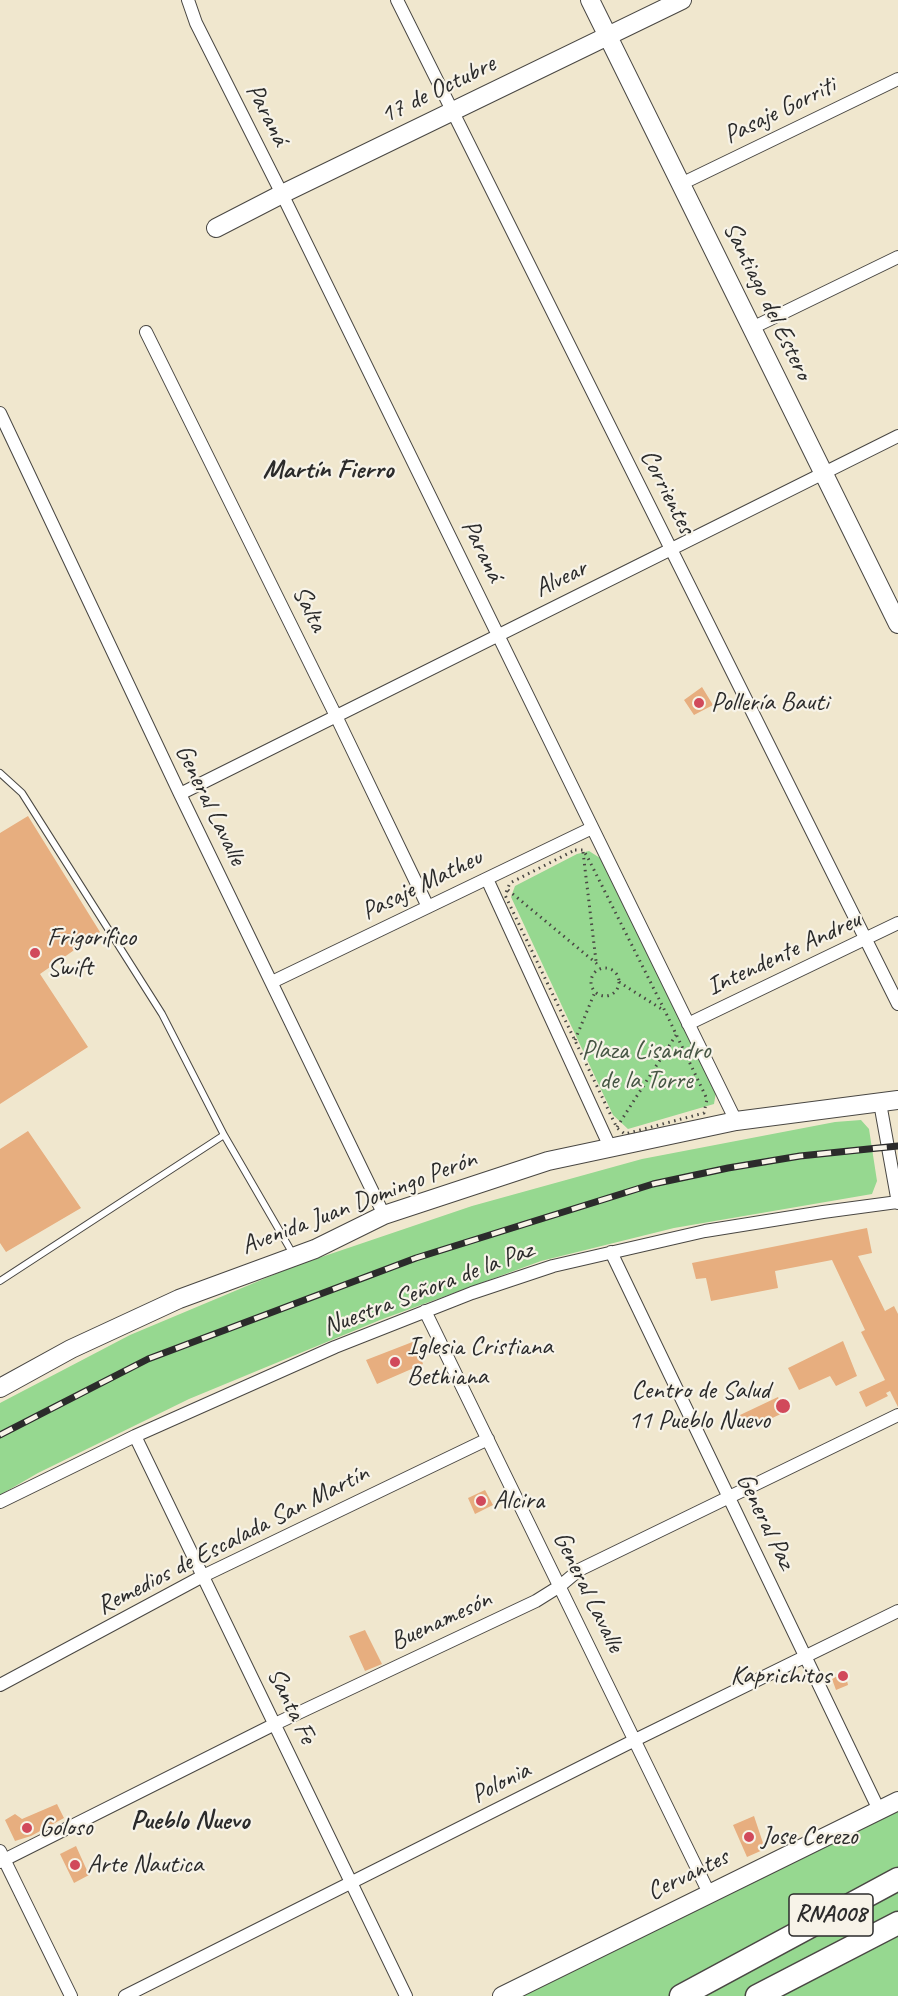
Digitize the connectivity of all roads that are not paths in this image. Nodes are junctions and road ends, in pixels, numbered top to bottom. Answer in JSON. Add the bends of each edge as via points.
{"nodes":[{"id":1,"x":188,"y":0,"type":"edge"},
{"id":2,"x":397,"y":0,"type":"edge"},
{"id":3,"x":590,"y":0,"type":"edge"},
{"id":4,"x":682,"y":0,"type":"edge"},
{"id":5,"x":608,"y":37,"type":"junction"},
{"id":6,"x":898,"y":79,"type":"edge"},
{"id":7,"x":452,"y":111,"type":"junction"},
{"id":8,"x":681,"y":184,"type":"junction"},
{"id":9,"x":282,"y":194,"type":"junction"},
{"id":10,"x":216,"y":228,"type":"dead end"},
{"id":11,"x":898,"y":257,"type":"edge"},
{"id":12,"x":752,"y":328,"type":"junction"},
{"id":13,"x":146,"y":332,"type":"dead end"},
{"id":14,"x":0,"y":413,"type":"edge"},
{"id":15,"x":898,"y":436,"type":"edge"},
{"id":16,"x":824,"y":474,"type":"junction"},
{"id":17,"x":671,"y":550,"type":"junction"},
{"id":18,"x":893,"y":599,"type":"edge"},
{"id":19,"x":898,"y":624,"type":"edge"},
{"id":20,"x":498,"y":636,"type":"junction"},
{"id":21,"x":336,"y":716,"type":"junction"},
{"id":22,"x":0,"y":773,"type":"edge"},
{"id":23,"x":180,"y":794,"type":"junction"},
{"id":24,"x":587,"y":830,"type":"junction"},
{"id":25,"x":487,"y":879,"type":"junction"},
{"id":26,"x":428,"y":907,"type":"junction"},
{"id":27,"x":898,"y":923,"type":"edge"},
{"id":28,"x":866,"y":940,"type":"junction"},
{"id":29,"x":272,"y":982,"type":"junction"},
{"id":30,"x":898,"y":1004,"type":"edge"},
{"id":31,"x":688,"y":1024,"type":"junction"},
{"id":32,"x":898,"y":1100,"type":"edge"},
{"id":33,"x":880,"y":1103,"type":"junction"},
{"id":34,"x":736,"y":1121,"type":"junction"},
{"id":35,"x":224,"y":1135,"type":"junction"},
{"id":36,"x":608,"y":1141,"type":"junction"},
{"id":37,"x":898,"y":1203,"type":"edge"},
{"id":38,"x":384,"y":1215,"type":"junction"},
{"id":39,"x":611,"y":1252,"type":"junction"},
{"id":40,"x":294,"y":1257,"type":"junction"},
{"id":41,"x":0,"y":1281,"type":"edge"},
{"id":42,"x":425,"y":1311,"type":"junction"},
{"id":43,"x":0,"y":1388,"type":"edge"},
{"id":44,"x":898,"y":1415,"type":"edge"},
{"id":45,"x":135,"y":1436,"type":"junction"},
{"id":46,"x":488,"y":1439,"type":"junction"},
{"id":47,"x":729,"y":1497,"type":"junction"},
{"id":48,"x":0,"y":1502,"type":"edge"},
{"id":49,"x":203,"y":1576,"type":"junction"},
{"id":50,"x":560,"y":1586,"type":"junction"},
{"id":51,"x":898,"y":1611,"type":"edge"},
{"id":52,"x":805,"y":1656,"type":"junction"},
{"id":53,"x":0,"y":1685,"type":"edge"},
{"id":54,"x":275,"y":1724,"type":"junction"},
{"id":55,"x":635,"y":1740,"type":"junction"},
{"id":56,"x":898,"y":1801,"type":"edge"},
{"id":57,"x":879,"y":1810,"type":"junction"},
{"id":58,"x":1,"y":1858,"type":"edge"},
{"id":59,"x":898,"y":1879,"type":"edge"},
{"id":60,"x":352,"y":1883,"type":"junction"},
{"id":61,"x":708,"y":1893,"type":"junction"},
{"id":62,"x":898,"y":1923,"type":"edge"},
{"id":63,"x":898,"y":1934,"type":"edge"},
{"id":64,"x":780,"y":1984,"type":"junction"},
{"id":65,"x":71,"y":1996,"type":"edge"},
{"id":66,"x":125,"y":1996,"type":"edge"},
{"id":67,"x":406,"y":1996,"type":"edge"},
{"id":68,"x":501,"y":1996,"type":"edge"},
{"id":69,"x":681,"y":1996,"type":"edge"},
{"id":70,"x":757,"y":1996,"type":"edge"}],
"edges":[{"from":1,"to":9,"type":"street","name":"Paraná"},
{"from":2,"to":7,"type":"street","name":"Corrientes"},
{"from":3,"to":5,"type":"street","name":"Santiago del Estero"},
{"from":4,"to":5,"type":"street","name":"17 de Octubre"},
{"from":5,"to":7,"type":"street","name":"17 de Octubre"},
{"from":5,"to":8,"type":"street","name":"Santiago del Estero"},
{"from":6,"to":8,"type":"street","name":"Pasaje Gorriti"},
{"from":7,"to":9,"type":"street","name":"17 de Octubre"},
{"from":7,"to":17,"type":"street","name":"Corrientes"},
{"from":8,"to":12,"type":"street","name":"Santiago del Estero"},
{"from":9,"to":10,"type":"street","name":"17 de Octubre"},
{"from":9,"to":20,"type":"street","name":"Paraná"},
{"from":11,"to":12,"type":"street"},
{"from":12,"to":16,"type":"street","name":"Santiago del Estero"},
{"from":13,"to":21,"type":"street","name":"Salta"},
{"from":14,"to":23,"type":"street","name":"General Lavalle"},
{"from":15,"to":16,"type":"street","name":"Alvear"},
{"from":16,"to":17,"type":"street","name":"Alvear"},
{"from":16,"to":18,"type":"street","name":"Santiago del Estero"},
{"from":17,"to":20,"type":"street","name":"Alvear"},
{"from":17,"to":28,"type":"street","name":"Corrientes"},
{"from":18,"to":19,"type":"street","name":"Santiago del Estero"},
{"from":20,"to":21,"type":"street","name":"Alvear"},
{"from":20,"to":24,"type":"street","name":"Paraná"},
{"from":21,"to":23,"type":"street","name":"Alvear"},
{"from":21,"to":26,"type":"street","name":"Salta"},
{"from":22,"to":35,"type":"lane","via":[[22,793],[156,1004]]},
{"from":23,"to":29,"type":"street","name":"General Lavalle"},
{"from":24,"to":25,"type":"street","name":"Pasaje Matheu"},
{"from":24,"to":31,"type":"street","name":"Paraná"},
{"from":25,"to":26,"type":"street","name":"Pasaje Matheu"},
{"from":25,"to":36,"type":"street"},
{"from":26,"to":29,"type":"street","name":"Pasaje Matheu"},
{"from":27,"to":28,"type":"street","name":"Intendente Andreu"},
{"from":28,"to":30,"type":"street","name":"Corrientes"},
{"from":28,"to":31,"type":"street","name":"Intendente Andreu"},
{"from":29,"to":38,"type":"street","name":"General Lavalle"},
{"from":31,"to":34,"type":"street","name":"Paraná"},
{"from":32,"to":33,"type":"street","name":"Avenida Juan Domingo Perón"},
{"from":33,"to":34,"type":"street","name":"Avenida Juan Domingo Perón"},
{"from":33,"to":37,"type":"street"},
{"from":34,"to":36,"type":"street","name":"Avenida Juan Domingo Perón"},
{"from":35,"to":40,"type":"lane"},
{"from":35,"to":41,"type":"lane"},
{"from":36,"to":38,"type":"street","name":"Avenida Juan Domingo Perón"},
{"from":37,"to":39,"type":"street","name":"Nuestra Señora de la Paz","via":[[705,1231]]},
{"from":38,"to":40,"type":"street","name":"Avenida Juan Domingo Perón"},
{"from":39,"to":42,"type":"street","name":"Nuestra Señora de la Paz","via":[[553,1266]]},
{"from":39,"to":47,"type":"street","name":"General Paz"},
{"from":40,"to":43,"type":"street","name":"Avenida Juan Domingo Perón","via":[[179,1299],[71,1349]]},
{"from":42,"to":45,"type":"street","name":"Nuestra Señora de la Paz","via":[[313,1356]]},
{"from":42,"to":46,"type":"street","name":"General Lavalle"},
{"from":44,"to":47,"type":"street","name":"Buenamesón"},
{"from":45,"to":48,"type":"street","name":"Nuestra Señora de la Paz"},
{"from":45,"to":49,"type":"street","name":"Santa Fe"},
{"from":46,"to":49,"type":"street","name":"Remedios de Escalada San Martín"},
{"from":46,"to":50,"type":"street","name":"General Lavalle"},
{"from":47,"to":50,"type":"street","name":"Buenamesón","via":[[579,1570]]},
{"from":47,"to":52,"type":"street","name":"General Paz"},
{"from":49,"to":53,"type":"street","name":"Remedios de Escalada San Martín"},
{"from":49,"to":54,"type":"street","name":"Santa Fe"},
{"from":50,"to":54,"type":"street","name":"Buenamesón","via":[[536,1601]]},
{"from":50,"to":55,"type":"street","name":"General Lavalle"},
{"from":51,"to":52,"type":"street","name":"Polonia"},
{"from":52,"to":55,"type":"street","name":"Polonia"},
{"from":52,"to":57,"type":"street","name":"General Paz"},
{"from":54,"to":58,"type":"street","name":"Buenamesón"},
{"from":54,"to":60,"type":"street","name":"Santa Fe"},
{"from":55,"to":60,"type":"street","name":"Polonia"},
{"from":55,"to":61,"type":"street","name":"General Lavalle"},
{"from":56,"to":57,"type":"street","name":"Cervantes"},
{"from":57,"to":61,"type":"street","name":"Cervantes"},
{"from":58,"to":65,"type":"street"},
{"from":59,"to":69,"type":"highway","number":"RNA008"},
{"from":60,"to":66,"type":"street","name":"Polonia"},
{"from":60,"to":67,"type":"street","name":"Santa Fe"},
{"from":61,"to":68,"type":"street","name":"Cervantes"},
{"from":62,"to":64,"type":"highway","number":"RNA008"},
{"from":63,"to":64,"type":"highway"},
{"from":64,"to":70,"type":"highway","number":"RNA008"}]}
